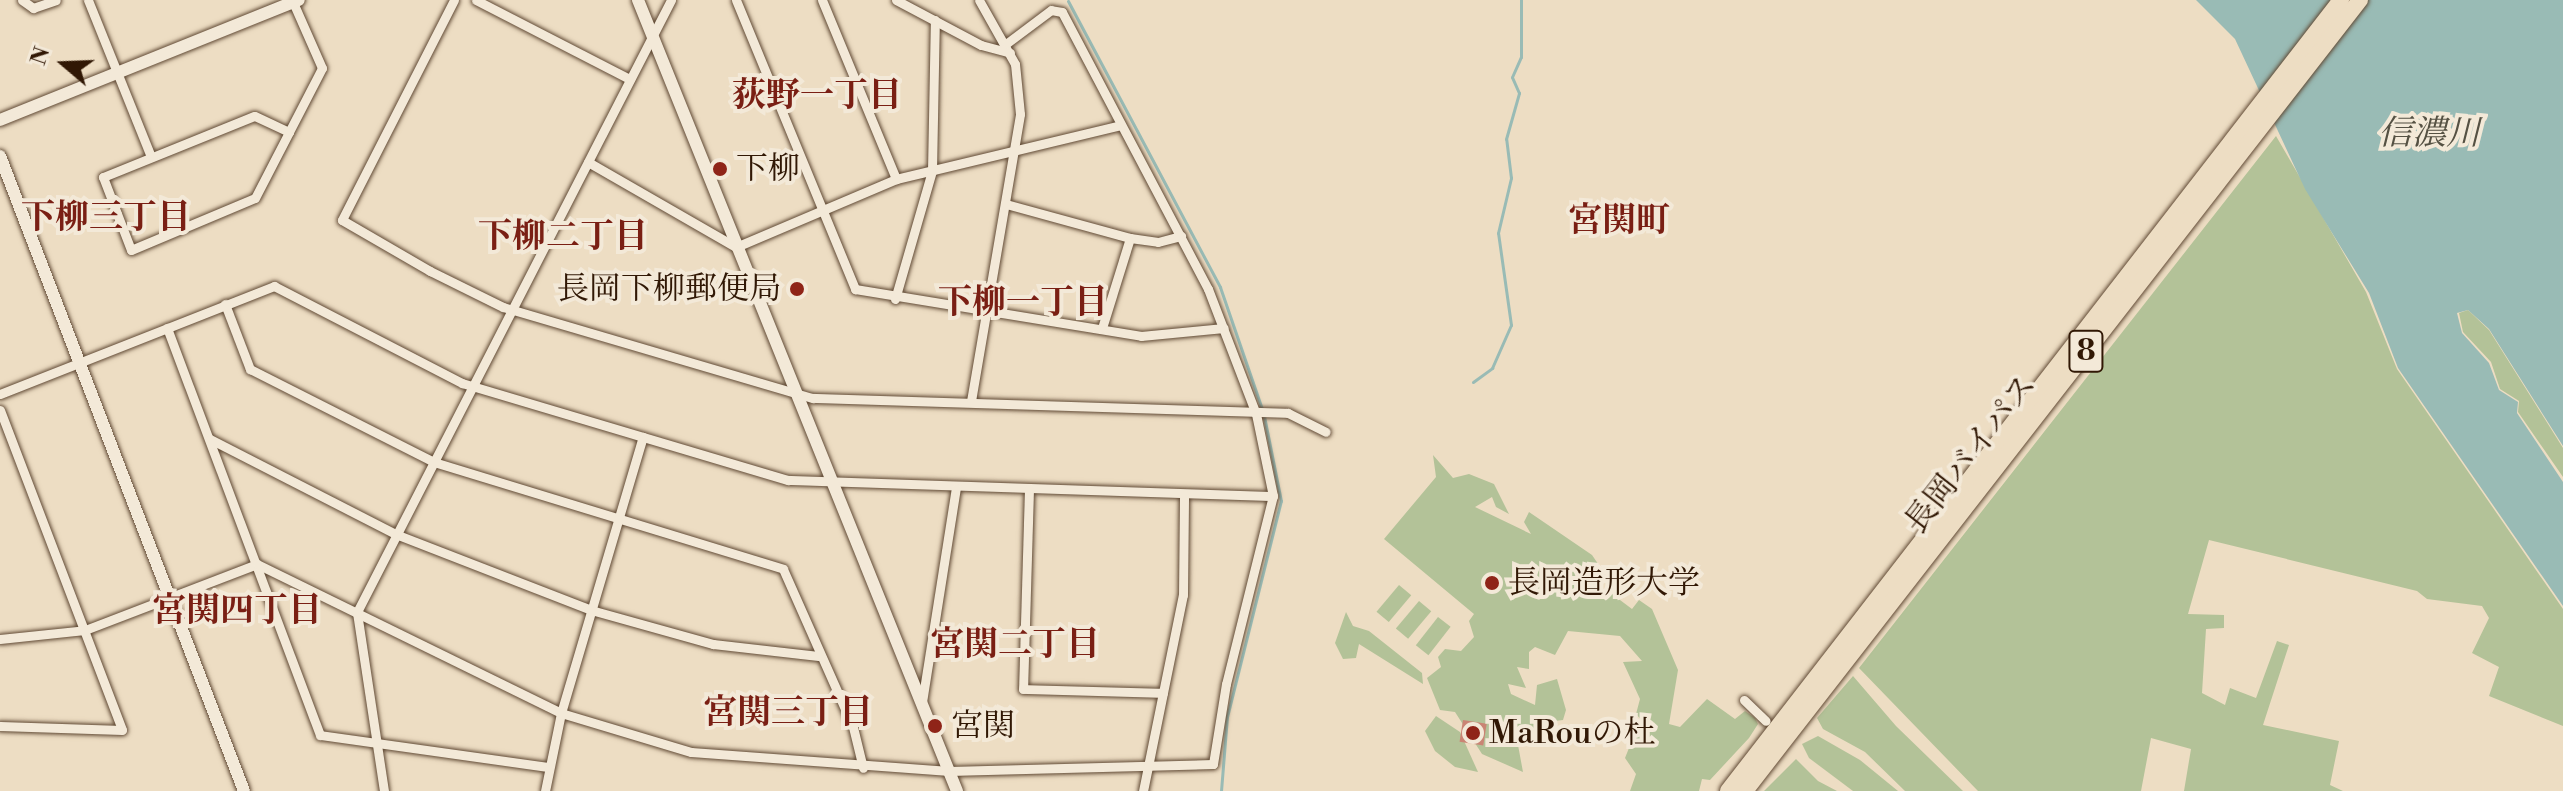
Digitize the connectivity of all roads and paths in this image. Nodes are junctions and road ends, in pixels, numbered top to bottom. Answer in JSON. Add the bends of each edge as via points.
{"nodes":[{"id":1,"x":22,"y":0,"type":"edge"},
{"id":2,"x":56,"y":0,"type":"edge"},
{"id":3,"x":88,"y":0,"type":"edge"},
{"id":4,"x":454,"y":0,"type":"edge"},
{"id":5,"x":476,"y":0,"type":"edge"},
{"id":6,"x":638,"y":0,"type":"edge"},
{"id":7,"x":671,"y":0,"type":"edge"},
{"id":8,"x":822,"y":0,"type":"edge"},
{"id":9,"x":896,"y":0,"type":"edge"},
{"id":10,"x":979,"y":0,"type":"edge"},
{"id":11,"x":2341,"y":0,"type":"edge"},
{"id":12,"x":2360,"y":0,"type":"edge"},
{"id":13,"x":294,"y":1,"type":"edge"},
{"id":14,"x":740,"y":1,"type":"edge"},
{"id":15,"x":935,"y":20,"type":"junction"},
{"id":16,"x":653,"y":35,"type":"junction"},
{"id":17,"x":1009,"y":48,"type":"junction"},
{"id":18,"x":117,"y":72,"type":"junction"},
{"id":19,"x":630,"y":79,"type":"junction"},
{"id":20,"x":0,"y":120,"type":"edge"},
{"id":21,"x":1121,"y":125,"type":"junction"},
{"id":22,"x":289,"y":132,"type":"junction"},
{"id":23,"x":1016,"y":151,"type":"junction"},
{"id":24,"x":0,"y":156,"type":"edge"},
{"id":25,"x":151,"y":157,"type":"junction"},
{"id":26,"x":588,"y":162,"type":"junction"},
{"id":27,"x":932,"y":171,"type":"junction"},
{"id":28,"x":896,"y":179,"type":"junction"},
{"id":29,"x":1006,"y":204,"type":"junction"},
{"id":30,"x":822,"y":211,"type":"junction"},
{"id":31,"x":1181,"y":236,"type":"junction"},
{"id":32,"x":1130,"y":238,"type":"junction"},
{"id":33,"x":736,"y":247,"type":"junction"},
{"id":34,"x":895,"y":299,"type":"junction"},
{"id":35,"x":225,"y":304,"type":"junction"},
{"id":36,"x":512,"y":310,"type":"junction"},
{"id":37,"x":987,"y":311,"type":"junction"},
{"id":38,"x":167,"y":328,"type":"junction"},
{"id":39,"x":1102,"y":328,"type":"junction"},
{"id":40,"x":1224,"y":328,"type":"junction"},
{"id":41,"x":79,"y":364,"type":"junction"},
{"id":42,"x":472,"y":386,"type":"junction"},
{"id":43,"x":0,"y":394,"type":"edge"},
{"id":44,"x":797,"y":395,"type":"junction"},
{"id":45,"x":971,"y":401,"type":"junction"},
{"id":46,"x":0,"y":410,"type":"edge"},
{"id":47,"x":1256,"y":414,"type":"junction"},
{"id":48,"x":1326,"y":432,"type":"dead end"},
{"id":49,"x":643,"y":437,"type":"junction"},
{"id":50,"x":210,"y":439,"type":"junction"},
{"id":51,"x":434,"y":462,"type":"junction"},
{"id":52,"x":833,"y":483,"type":"junction"},
{"id":53,"x":956,"y":488,"type":"junction"},
{"id":54,"x":1029,"y":489,"type":"junction"},
{"id":55,"x":1184,"y":495,"type":"junction"},
{"id":56,"x":1273,"y":496,"type":"junction"},
{"id":57,"x":618,"y":518,"type":"junction"},
{"id":58,"x":398,"y":535,"type":"junction"},
{"id":59,"x":257,"y":564,"type":"junction"},
{"id":60,"x":174,"y":599,"type":"junction"},
{"id":61,"x":591,"y":610,"type":"junction"},
{"id":62,"x":357,"y":612,"type":"junction"},
{"id":63,"x":85,"y":630,"type":"junction"},
{"id":64,"x":0,"y":639,"type":"edge"},
{"id":65,"x":818,"y":656,"type":"junction"},
{"id":66,"x":1163,"y":693,"type":"junction"},
{"id":67,"x":1807,"y":697,"type":"junction"},
{"id":68,"x":1744,"y":700,"type":"dead end"},
{"id":69,"x":922,"y":704,"type":"junction"},
{"id":70,"x":561,"y":713,"type":"junction"},
{"id":71,"x":1766,"y":721,"type":"dead end"},
{"id":72,"x":0,"y":726,"type":"edge"},
{"id":73,"x":377,"y":743,"type":"junction"},
{"id":74,"x":549,"y":767,"type":"junction"},
{"id":75,"x":863,"y":768,"type":"junction"},
{"id":76,"x":1148,"y":768,"type":"junction"},
{"id":77,"x":949,"y":771,"type":"junction"},
{"id":78,"x":244,"y":791,"type":"edge"},
{"id":79,"x":384,"y":791,"type":"edge"},
{"id":80,"x":545,"y":791,"type":"edge"},
{"id":81,"x":957,"y":791,"type":"edge"},
{"id":82,"x":1143,"y":791,"type":"edge"},
{"id":83,"x":1728,"y":791,"type":"edge"},
{"id":84,"x":1745,"y":791,"type":"edge"}],
"edges":[{"from":1,"to":2,"type":"street","via":[[33,8]]},
{"from":3,"to":18,"type":"street"},
{"from":4,"to":36,"type":"street","via":[[342,220]]},
{"from":5,"to":19,"type":"street"},
{"from":6,"to":16,"type":"street"},
{"from":7,"to":16,"type":"street"},
{"from":8,"to":28,"type":"street"},
{"from":9,"to":15,"type":"street"},
{"from":10,"to":17,"type":"street"},
{"from":11,"to":67,"type":"highway","name":"長岡バイパス","number":"8"},
{"from":12,"to":67,"type":"highway","name":"長岡バイパス","number":"8"},
{"from":13,"to":18,"type":"street"},
{"from":13,"to":22,"type":"street","via":[[322,68]]},
{"from":14,"to":30,"type":"street"},
{"from":15,"to":17,"type":"street"},
{"from":15,"to":27,"type":"street"},
{"from":16,"to":19,"type":"street"},
{"from":16,"to":33,"type":"street"},
{"from":17,"to":21,"type":"street","via":[[1051,10],[1062,12]]},
{"from":17,"to":23,"type":"street","via":[[1020,100]]},
{"from":18,"to":20,"type":"street"},
{"from":18,"to":25,"type":"street"},
{"from":19,"to":26,"type":"street"},
{"from":21,"to":23,"type":"street"},
{"from":21,"to":31,"type":"street"},
{"from":22,"to":25,"type":"street","via":[[254,116]]},
{"from":22,"to":25,"type":"street","via":[[255,198],[131,250],[103,177]]},
{"from":23,"to":27,"type":"street"},
{"from":23,"to":29,"type":"street"},
{"from":24,"to":41,"type":"street"},
{"from":26,"to":33,"type":"street"},
{"from":26,"to":36,"type":"street"},
{"from":27,"to":28,"type":"street"},
{"from":27,"to":34,"type":"street"},
{"from":28,"to":30,"type":"street"},
{"from":29,"to":32,"type":"street"},
{"from":29,"to":37,"type":"street"},
{"from":30,"to":33,"type":"street"},
{"from":30,"to":34,"type":"street","via":[[855,289]]},
{"from":31,"to":32,"type":"street","via":[[1158,242]]},
{"from":31,"to":40,"type":"street"},
{"from":32,"to":39,"type":"street"},
{"from":33,"to":44,"type":"street"},
{"from":34,"to":37,"type":"street"},
{"from":35,"to":38,"type":"street"},
{"from":35,"to":42,"type":"street","via":[[279,287]]},
{"from":35,"to":51,"type":"street","via":[[250,369]]},
{"from":36,"to":42,"type":"street"},
{"from":36,"to":44,"type":"street"},
{"from":37,"to":39,"type":"street"},
{"from":37,"to":45,"type":"street"},
{"from":38,"to":41,"type":"street"},
{"from":38,"to":50,"type":"street"},
{"from":39,"to":40,"type":"street","via":[[1157,337]]},
{"from":40,"to":47,"type":"street"},
{"from":41,"to":43,"type":"street"},
{"from":41,"to":60,"type":"street"},
{"from":42,"to":49,"type":"street"},
{"from":42,"to":51,"type":"street"},
{"from":44,"to":45,"type":"street"},
{"from":44,"to":52,"type":"street"},
{"from":45,"to":47,"type":"street"},
{"from":46,"to":63,"type":"street"},
{"from":47,"to":48,"type":"street","via":[[1301,415]]},
{"from":47,"to":56,"type":"street"},
{"from":49,"to":52,"type":"street","via":[[788,480]]},
{"from":49,"to":57,"type":"street"},
{"from":50,"to":58,"type":"street"},
{"from":50,"to":59,"type":"street"},
{"from":51,"to":57,"type":"street"},
{"from":51,"to":58,"type":"street"},
{"from":52,"to":53,"type":"street"},
{"from":52,"to":69,"type":"street"},
{"from":53,"to":54,"type":"street"},
{"from":53,"to":69,"type":"street"},
{"from":54,"to":55,"type":"street"},
{"from":54,"to":66,"type":"street","via":[[1023,689]]},
{"from":55,"to":56,"type":"street"},
{"from":55,"to":66,"type":"street","via":[[1183,595]]},
{"from":56,"to":76,"type":"street","via":[[1226,684],[1213,764]]},
{"from":57,"to":61,"type":"street"},
{"from":57,"to":65,"type":"street","via":[[783,569]]},
{"from":58,"to":61,"type":"street"},
{"from":58,"to":62,"type":"street"},
{"from":59,"to":60,"type":"street"},
{"from":59,"to":62,"type":"street"},
{"from":59,"to":73,"type":"street","via":[[320,735]]},
{"from":60,"to":63,"type":"street"},
{"from":60,"to":78,"type":"street"},
{"from":61,"to":65,"type":"street","via":[[713,644]]},
{"from":61,"to":70,"type":"street"},
{"from":62,"to":70,"type":"street"},
{"from":62,"to":73,"type":"street"},
{"from":63,"to":64,"type":"street"},
{"from":63,"to":72,"type":"street","via":[[122,730]]},
{"from":65,"to":75,"type":"street","via":[[853,727]]},
{"from":66,"to":76,"type":"street"},
{"from":67,"to":83,"type":"highway","name":"長岡バイパス","number":"8"},
{"from":67,"to":84,"type":"highway","name":"長岡バイパス","number":"8"},
{"from":68,"to":71,"type":"street"},
{"from":69,"to":77,"type":"street"},
{"from":70,"to":74,"type":"street"},
{"from":70,"to":75,"type":"street","via":[[691,752]]},
{"from":73,"to":74,"type":"street"},
{"from":73,"to":79,"type":"street"},
{"from":74,"to":80,"type":"street"},
{"from":75,"to":77,"type":"street"},
{"from":76,"to":77,"type":"street"},
{"from":76,"to":82,"type":"street"},
{"from":77,"to":81,"type":"street"}]}
